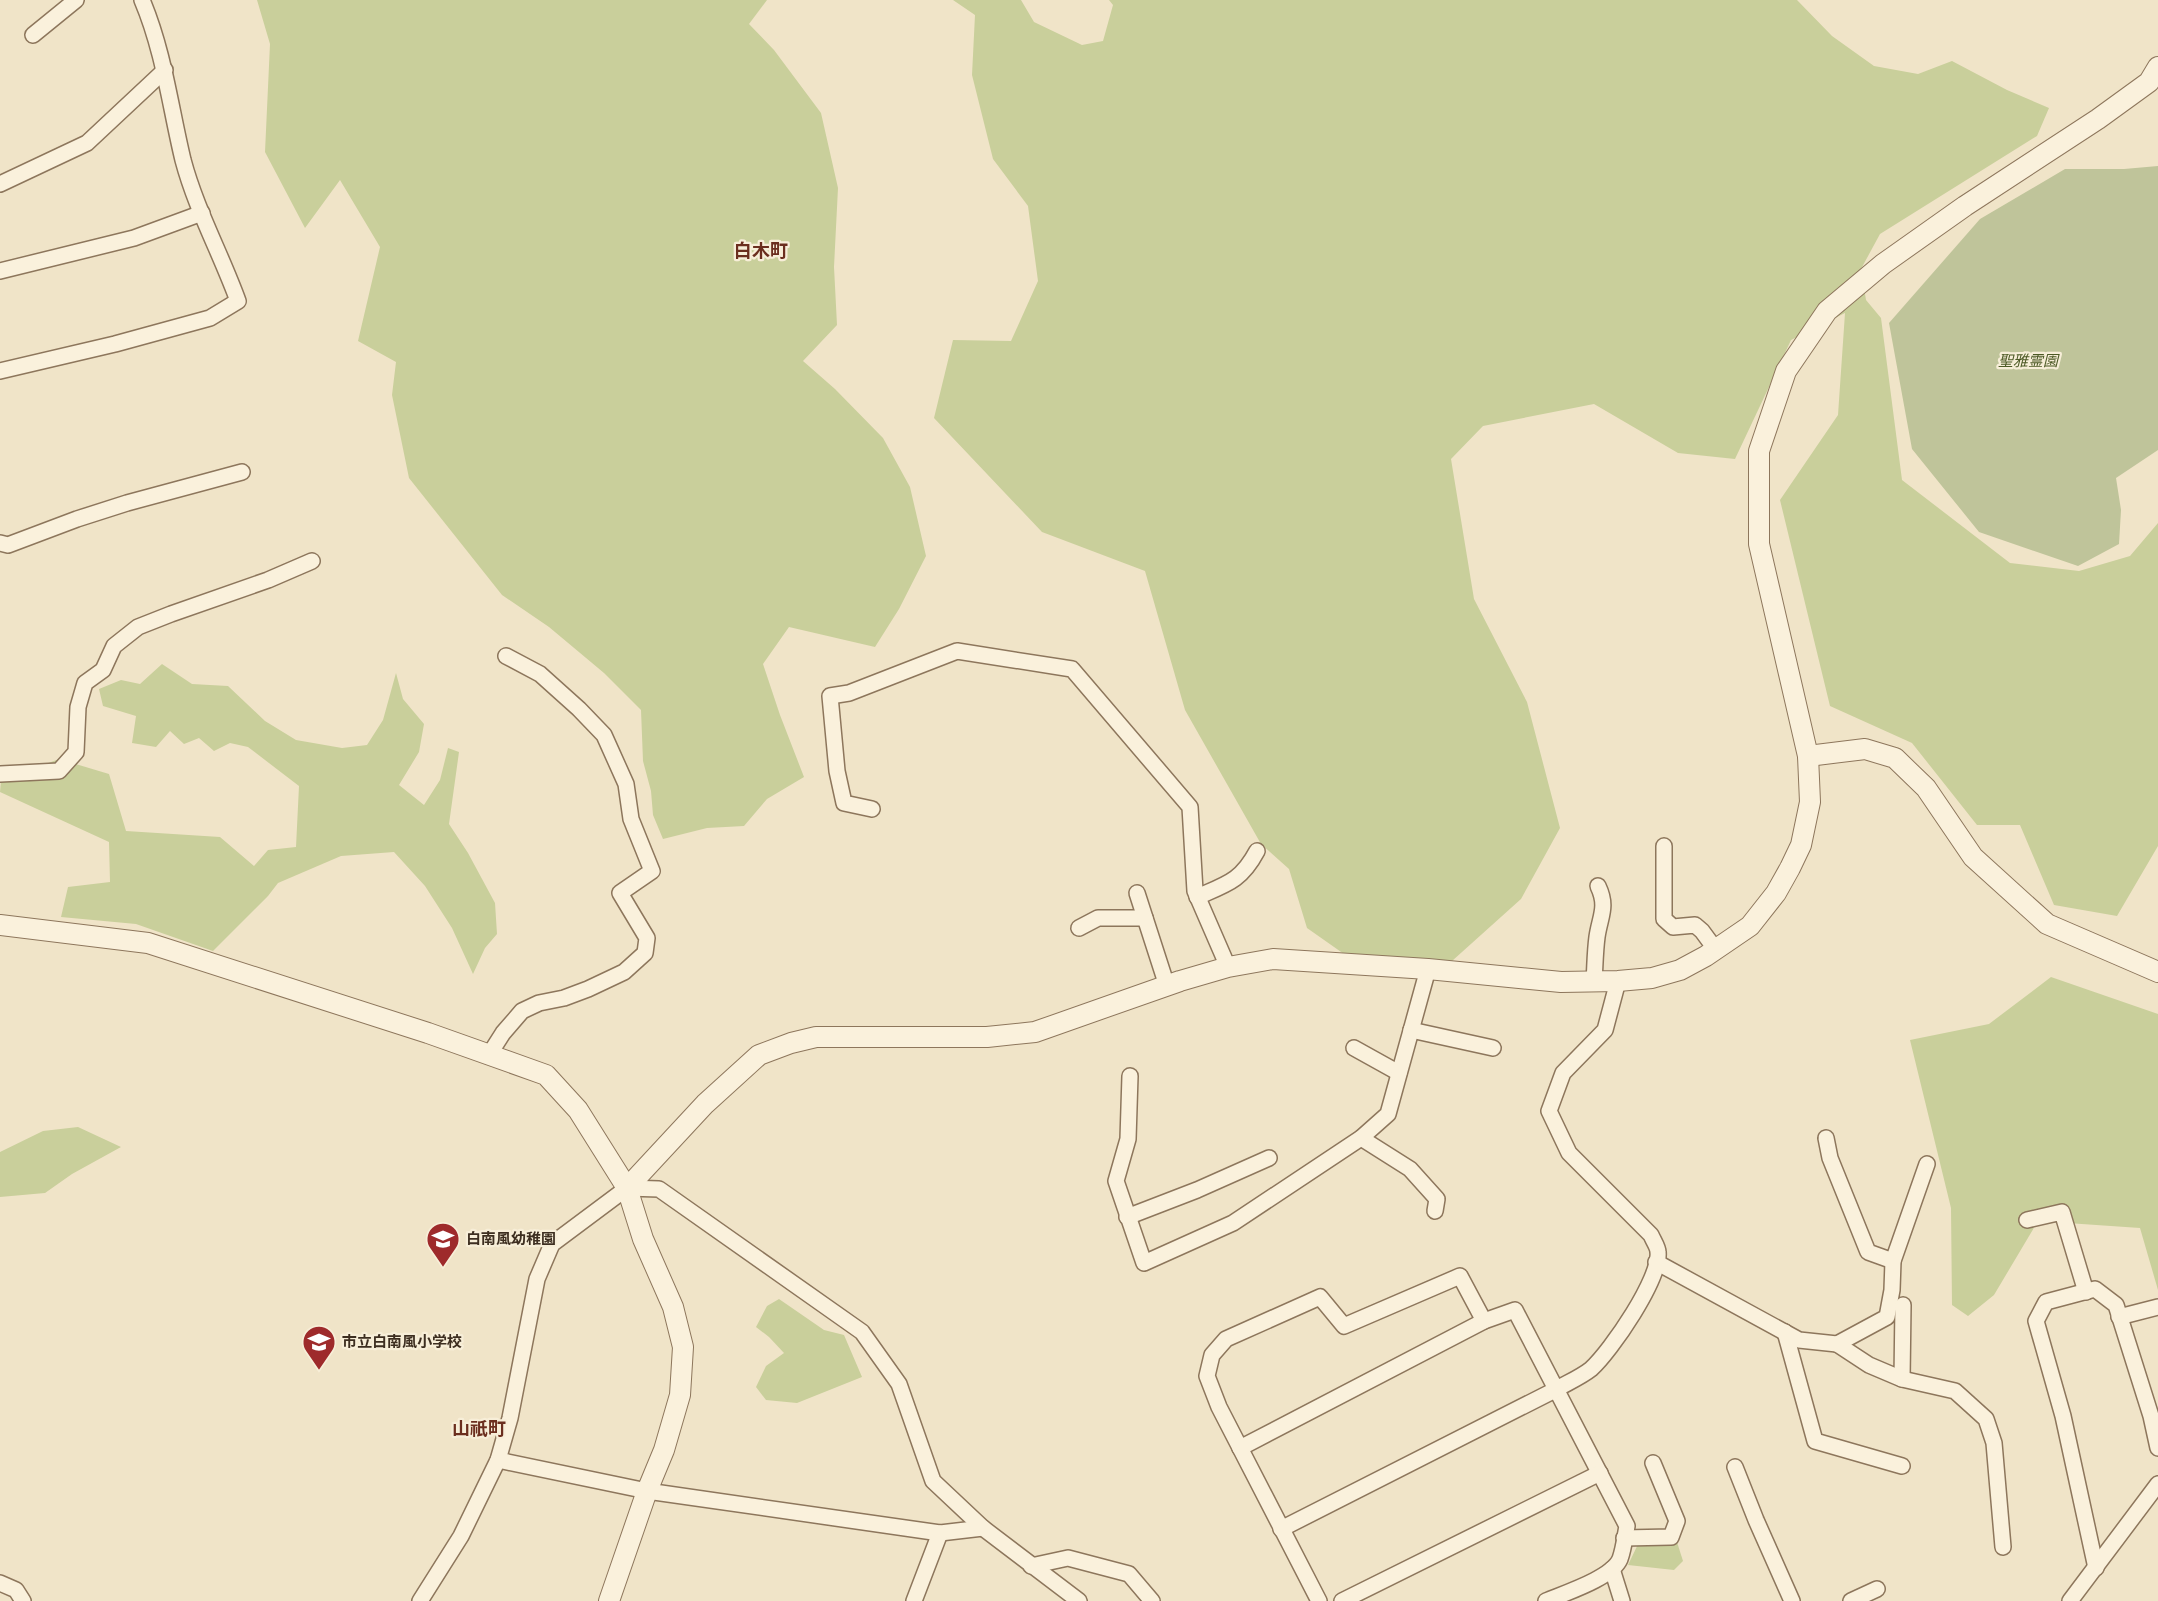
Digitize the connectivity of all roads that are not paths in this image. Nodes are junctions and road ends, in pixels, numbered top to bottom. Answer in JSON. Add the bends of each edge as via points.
{"nodes":[{"id":1,"x":76,"y":0,"type":"edge"},
{"id":2,"x":142,"y":0,"type":"edge"},
{"id":3,"x":33,"y":35,"type":"dead end"},
{"id":4,"x":2158,"y":67,"type":"edge"},
{"id":5,"x":165,"y":70,"type":"junction"},
{"id":6,"x":0,"y":184,"type":"edge"},
{"id":7,"x":202,"y":213,"type":"junction"},
{"id":8,"x":0,"y":271,"type":"edge"},
{"id":9,"x":0,"y":371,"type":"edge"},
{"id":10,"x":242,"y":472,"type":"dead end"},
{"id":11,"x":0,"y":543,"type":"edge"},
{"id":12,"x":312,"y":561,"type":"dead end"},
{"id":13,"x":506,"y":656,"type":"dead end"},
{"id":14,"x":1808,"y":756,"type":"junction"},
{"id":15,"x":0,"y":774,"type":"edge"},
{"id":16,"x":872,"y":809,"type":"dead end"},
{"id":17,"x":1664,"y":846,"type":"dead end"},
{"id":18,"x":1257,"y":850,"type":"dead end"},
{"id":19,"x":1598,"y":886,"type":"dead end"},
{"id":20,"x":1137,"y":893,"type":"dead end"},
{"id":21,"x":1197,"y":897,"type":"junction"},
{"id":22,"x":1145,"y":918,"type":"junction"},
{"id":23,"x":0,"y":925,"type":"edge"},
{"id":24,"x":1079,"y":928,"type":"dead end"},
{"id":25,"x":1716,"y":950,"type":"junction"},
{"id":26,"x":1228,"y":967,"type":"junction"},
{"id":27,"x":1428,"y":969,"type":"junction"},
{"id":28,"x":2158,"y":972,"type":"edge"},
{"id":29,"x":1594,"y":981,"type":"junction"},
{"id":30,"x":1618,"y":981,"type":"junction"},
{"id":31,"x":1167,"y":986,"type":"junction"},
{"id":32,"x":1411,"y":1030,"type":"junction"},
{"id":33,"x":1354,"y":1048,"type":"dead end"},
{"id":34,"x":1493,"y":1048,"type":"dead end"},
{"id":35,"x":489,"y":1055,"type":"junction"},
{"id":36,"x":1399,"y":1073,"type":"junction"},
{"id":37,"x":1130,"y":1076,"type":"dead end"},
{"id":38,"x":1361,"y":1138,"type":"junction"},
{"id":39,"x":1826,"y":1138,"type":"dead end"},
{"id":40,"x":1269,"y":1158,"type":"dead end"},
{"id":41,"x":1927,"y":1164,"type":"dead end"},
{"id":42,"x":627,"y":1188,"type":"junction"},
{"id":43,"x":1435,"y":1211,"type":"dead end"},
{"id":44,"x":1127,"y":1217,"type":"junction"},
{"id":45,"x":2026,"y":1220,"type":"dead end"},
{"id":46,"x":1893,"y":1261,"type":"junction"},
{"id":47,"x":1656,"y":1262,"type":"junction"},
{"id":48,"x":2086,"y":1292,"type":"junction"},
{"id":49,"x":1903,"y":1305,"type":"dead end"},
{"id":50,"x":2158,"y":1307,"type":"edge"},
{"id":51,"x":2120,"y":1317,"type":"junction"},
{"id":52,"x":1484,"y":1321,"type":"junction"},
{"id":53,"x":1785,"y":1332,"type":"junction"},
{"id":54,"x":1836,"y":1344,"type":"junction"},
{"id":55,"x":1902,"y":1379,"type":"junction"},
{"id":56,"x":1555,"y":1390,"type":"junction"},
{"id":57,"x":1240,"y":1448,"type":"junction"},
{"id":58,"x":2158,"y":1448,"type":"edge"},
{"id":59,"x":498,"y":1460,"type":"junction"},
{"id":60,"x":1653,"y":1463,"type":"dead end"},
{"id":61,"x":1902,"y":1466,"type":"dead end"},
{"id":62,"x":1736,"y":1467,"type":"dead end"},
{"id":63,"x":1600,"y":1473,"type":"junction"},
{"id":64,"x":2158,"y":1484,"type":"edge"},
{"id":65,"x":647,"y":1491,"type":"junction"},
{"id":66,"x":983,"y":1528,"type":"junction"},
{"id":67,"x":1281,"y":1529,"type":"junction"},
{"id":68,"x":940,"y":1533,"type":"junction"},
{"id":69,"x":1624,"y":1538,"type":"junction"},
{"id":70,"x":2003,"y":1547,"type":"dead end"},
{"id":71,"x":1030,"y":1566,"type":"junction"},
{"id":72,"x":2096,"y":1568,"type":"junction"},
{"id":73,"x":1612,"y":1569,"type":"junction"},
{"id":74,"x":0,"y":1583,"type":"edge"},
{"id":75,"x":1877,"y":1588,"type":"dead end"},
{"id":76,"x":23,"y":1601,"type":"edge"},
{"id":77,"x":420,"y":1601,"type":"edge"},
{"id":78,"x":609,"y":1601,"type":"edge"},
{"id":79,"x":914,"y":1601,"type":"edge"},
{"id":80,"x":1079,"y":1601,"type":"edge"},
{"id":81,"x":1152,"y":1601,"type":"edge"},
{"id":82,"x":1319,"y":1601,"type":"edge"},
{"id":83,"x":1342,"y":1601,"type":"edge"},
{"id":84,"x":1546,"y":1601,"type":"edge"},
{"id":85,"x":1622,"y":1601,"type":"edge"},
{"id":86,"x":1792,"y":1601,"type":"edge"},
{"id":87,"x":1851,"y":1601,"type":"edge"},
{"id":88,"x":2070,"y":1601,"type":"edge"}],
"edges":[{"from":1,"to":3,"type":"street"},
{"from":2,"to":5,"type":"street"},
{"from":4,"to":14,"type":"street","via":[[2149,82],[2098,119],[1883,264],[1827,311],[1786,370],[1759,452],[1758,544]]},
{"from":5,"to":6,"type":"street","via":[[87,143]]},
{"from":5,"to":7,"type":"street","via":[[184,161]]},
{"from":7,"to":8,"type":"street","via":[[134,238]]},
{"from":7,"to":9,"type":"street","via":[[238,302],[210,318]]},
{"from":10,"to":11,"type":"street","via":[[127,503],[8,545]]},
{"from":12,"to":15,"type":"street","via":[[138,627],[114,646],[103,670],[85,683],[78,707],[76,752],[59,771]]},
{"from":13,"to":35,"type":"street","via":[[540,674],[604,735],[626,784],[631,819],[652,871],[620,893],[647,938],[645,953],[624,972],[606,981],[522,1011]]},
{"from":14,"to":25,"type":"street","via":[[1810,802],[1801,845],[1776,893],[1750,926]]},
{"from":14,"to":28,"type":"street","via":[[1865,749],[1895,758],[1926,788],[1973,857],[2047,924]]},
{"from":16,"to":21,"type":"street","via":[[844,803],[830,696],[849,693],[957,651],[1072,669],[1190,807]]},
{"from":17,"to":25,"type":"street","via":[[1664,919],[1673,927],[1695,925]]},
{"from":18,"to":21,"type":"street","via":[[1236,879]]},
{"from":19,"to":29,"type":"street","via":[[1603,897],[1603,915]]},
{"from":20,"to":22,"type":"street"},
{"from":21,"to":26,"type":"street"},
{"from":22,"to":24,"type":"street","via":[[1098,918]]},
{"from":22,"to":31,"type":"street"},
{"from":23,"to":35,"type":"street","via":[[148,943]]},
{"from":25,"to":30,"type":"street","via":[[1680,970]]},
{"from":26,"to":27,"type":"street","via":[[1273,959]]},
{"from":26,"to":31,"type":"street"},
{"from":27,"to":29,"type":"street","via":[[1561,982]]},
{"from":27,"to":32,"type":"street"},
{"from":29,"to":30,"type":"street"},
{"from":30,"to":47,"type":"street","via":[[1605,1030],[1563,1073],[1549,1111],[1569,1153],[1651,1235],[1658,1252]]},
{"from":31,"to":42,"type":"street","via":[[1035,1032],[987,1037],[816,1037],[791,1042],[759,1055],[705,1104]]},
{"from":32,"to":34,"type":"street"},
{"from":32,"to":36,"type":"street"},
{"from":33,"to":36,"type":"street"},
{"from":35,"to":42,"type":"street","via":[[546,1075],[578,1110]]},
{"from":36,"to":38,"type":"street","via":[[1388,1114]]},
{"from":37,"to":44,"type":"street","via":[[1128,1139],[1116,1181]]},
{"from":38,"to":43,"type":"street","via":[[1410,1169],[1437,1199]]},
{"from":38,"to":44,"type":"street","via":[[1233,1223],[1144,1263]]},
{"from":39,"to":46,"type":"street","via":[[1830,1158],[1868,1252]]},
{"from":40,"to":44,"type":"street"},
{"from":41,"to":46,"type":"street"},
{"from":42,"to":59,"type":"street","via":[[552,1244],[537,1280]]},
{"from":42,"to":65,"type":"street","via":[[643,1239],[673,1306],[683,1347],[680,1395]]},
{"from":42,"to":66,"type":"street","via":[[659,1190],[862,1332],[898,1384],[933,1480]]},
{"from":45,"to":48,"type":"street","via":[[2062,1212]]},
{"from":46,"to":54,"type":"street","via":[[1887,1317]]},
{"from":47,"to":53,"type":"street"},
{"from":47,"to":56,"type":"street","via":[[1634,1314],[1604,1356],[1590,1370]]},
{"from":48,"to":51,"type":"street","via":[[2095,1289],[2116,1305]]},
{"from":48,"to":72,"type":"street","via":[[2046,1302],[2036,1321],[2063,1416]]},
{"from":49,"to":55,"type":"street"},
{"from":50,"to":51,"type":"street"},
{"from":51,"to":58,"type":"street"},
{"from":52,"to":56,"type":"street","via":[[1515,1310]]},
{"from":52,"to":57,"type":"street"},
{"from":52,"to":57,"type":"street","via":[[1460,1276],[1344,1326],[1320,1297],[1226,1339],[1212,1355],[1207,1376]]},
{"from":53,"to":54,"type":"street","via":[[1799,1340]]},
{"from":53,"to":61,"type":"street","via":[[1815,1441]]},
{"from":54,"to":55,"type":"street","via":[[1869,1365]]},
{"from":55,"to":70,"type":"street","via":[[1954,1391],[1986,1419],[1994,1443]]},
{"from":56,"to":63,"type":"street"},
{"from":56,"to":67,"type":"street"},
{"from":57,"to":67,"type":"street"},
{"from":59,"to":65,"type":"street"},
{"from":59,"to":77,"type":"street","via":[[461,1536]]},
{"from":60,"to":69,"type":"street","via":[[1677,1521],[1671,1537]]},
{"from":62,"to":86,"type":"street"},
{"from":63,"to":69,"type":"street","via":[[1627,1526]]},
{"from":63,"to":83,"type":"street"},
{"from":64,"to":72,"type":"street"},
{"from":65,"to":68,"type":"street"},
{"from":65,"to":78,"type":"street"},
{"from":66,"to":68,"type":"street"},
{"from":66,"to":71,"type":"street"},
{"from":67,"to":82,"type":"street"},
{"from":68,"to":79,"type":"street"},
{"from":69,"to":73,"type":"street","via":[[1619,1560]]},
{"from":71,"to":80,"type":"street"},
{"from":71,"to":81,"type":"street","via":[[1068,1558],[1130,1574]]},
{"from":72,"to":88,"type":"street"},
{"from":73,"to":84,"type":"street"},
{"from":73,"to":85,"type":"street"},
{"from":74,"to":76,"type":"street","via":[[16,1590]]},
{"from":75,"to":87,"type":"street"}]}
